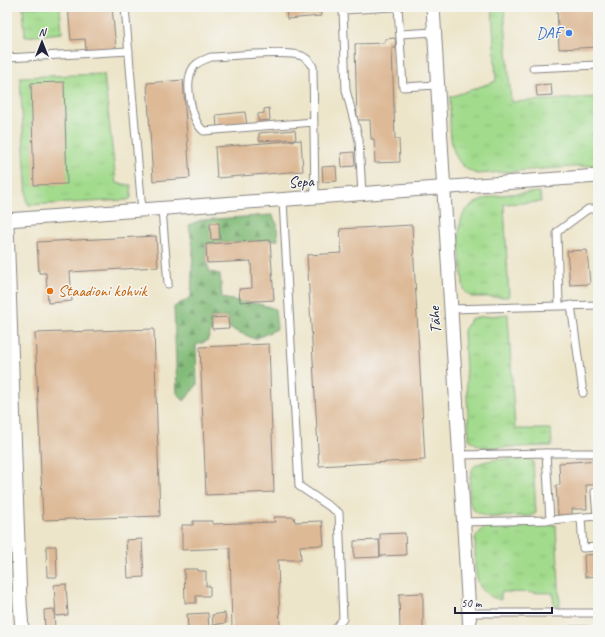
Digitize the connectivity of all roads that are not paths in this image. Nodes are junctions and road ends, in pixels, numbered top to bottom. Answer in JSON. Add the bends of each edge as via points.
{"nodes":[{"id":1,"x":125,"y":7,"type":"edge"},
{"id":2,"x":393,"y":7,"type":"edge"},
{"id":3,"x":398,"y":7,"type":"edge"},
{"id":4,"x":433,"y":7,"type":"edge"},
{"id":5,"x":435,"y":32,"type":"junction"},
{"id":6,"x":400,"y":34,"type":"junction"},
{"id":7,"x":129,"y":51,"type":"junction"},
{"id":8,"x":7,"y":58,"type":"edge"},
{"id":9,"x":598,"y":65,"type":"edge"},
{"id":10,"x":533,"y":68,"type":"dead end"},
{"id":11,"x":437,"y":85,"type":"junction"},
{"id":12,"x":314,"y":122,"type":"junction"},
{"id":13,"x":598,"y":176,"type":"edge"},
{"id":14,"x":443,"y":189,"type":"junction"},
{"id":15,"x":362,"y":195,"type":"junction"},
{"id":16,"x":315,"y":198,"type":"junction"},
{"id":17,"x":283,"y":201,"type":"junction"},
{"id":18,"x":162,"y":209,"type":"junction"},
{"id":19,"x":598,"y":209,"type":"edge"},
{"id":20,"x":142,"y":211,"type":"junction"},
{"id":21,"x":7,"y":220,"type":"edge"},
{"id":22,"x":7,"y":226,"type":"edge"},
{"id":23,"x":168,"y":284,"type":"dead end"},
{"id":24,"x":559,"y":305,"type":"junction"},
{"id":25,"x":571,"y":305,"type":"junction"},
{"id":26,"x":598,"y":305,"type":"edge"},
{"id":27,"x":451,"y":309,"type":"junction"},
{"id":28,"x":583,"y":393,"type":"dead end"},
{"id":29,"x":546,"y":453,"type":"junction"},
{"id":30,"x":598,"y":453,"type":"edge"},
{"id":31,"x":460,"y":455,"type":"junction"},
{"id":32,"x":598,"y":492,"type":"edge"},
{"id":33,"x":581,"y":517,"type":"junction"},
{"id":34,"x":550,"y":520,"type":"junction"},
{"id":35,"x":464,"y":522,"type":"junction"},
{"id":36,"x":598,"y":547,"type":"edge"},
{"id":37,"x":468,"y":613,"type":"junction"},
{"id":38,"x":598,"y":613,"type":"edge"},
{"id":39,"x":22,"y":630,"type":"edge"},
{"id":40,"x":334,"y":630,"type":"edge"},
{"id":41,"x":470,"y":630,"type":"edge"}],
"edges":[{"from":1,"to":7,"type":"lane"},
{"from":2,"to":15,"type":"lane","via":[[343,10],[346,90],[359,140]]},
{"from":3,"to":6,"type":"lane"},
{"from":4,"to":5,"type":"street","name":"Tähe"},
{"from":5,"to":6,"type":"lane"},
{"from":5,"to":11,"type":"street","name":"Tähe"},
{"from":6,"to":11,"type":"lane","via":[[403,87]]},
{"from":7,"to":8,"type":"lane"},
{"from":7,"to":20,"type":"lane"},
{"from":9,"to":10,"type":"lane"},
{"from":11,"to":14,"type":"street","name":"Tähe"},
{"from":12,"to":12,"type":"lane","via":[[313,67],[301,56],[288,54],[211,57],[200,61],[193,68],[189,80],[190,95],[196,122],[204,132]]},
{"from":12,"to":16,"type":"lane"},
{"from":13,"to":14,"type":"street","name":"Sepa"},
{"from":14,"to":15,"type":"street","name":"Sepa"},
{"from":14,"to":27,"type":"street","name":"Tähe"},
{"from":15,"to":16,"type":"street","name":"Sepa"},
{"from":16,"to":17,"type":"street","name":"Sepa"},
{"from":17,"to":18,"type":"street","name":"Sepa"},
{"from":17,"to":40,"type":"lane","via":[[299,486],[339,513],[343,619]]},
{"from":18,"to":20,"type":"street","name":"Sepa"},
{"from":18,"to":23,"type":"lane"},
{"from":19,"to":24,"type":"lane","via":[[588,209],[557,232]]},
{"from":20,"to":21,"type":"street","name":"Sepa"},
{"from":22,"to":39,"type":"street"},
{"from":24,"to":25,"type":"lane"},
{"from":24,"to":27,"type":"lane"},
{"from":25,"to":26,"type":"lane"},
{"from":25,"to":28,"type":"lane"},
{"from":27,"to":31,"type":"street","name":"Tähe"},
{"from":29,"to":30,"type":"lane"},
{"from":29,"to":31,"type":"lane"},
{"from":29,"to":34,"type":"lane"},
{"from":31,"to":35,"type":"street","name":"Tähe"},
{"from":32,"to":33,"type":"lane","via":[[595,492],[597,516]]},
{"from":33,"to":34,"type":"lane"},
{"from":33,"to":36,"type":"lane","via":[[583,548]]},
{"from":34,"to":35,"type":"lane"},
{"from":35,"to":37,"type":"street","name":"Tähe"},
{"from":37,"to":38,"type":"lane"},
{"from":37,"to":41,"type":"street","name":"Tähe"}]}
